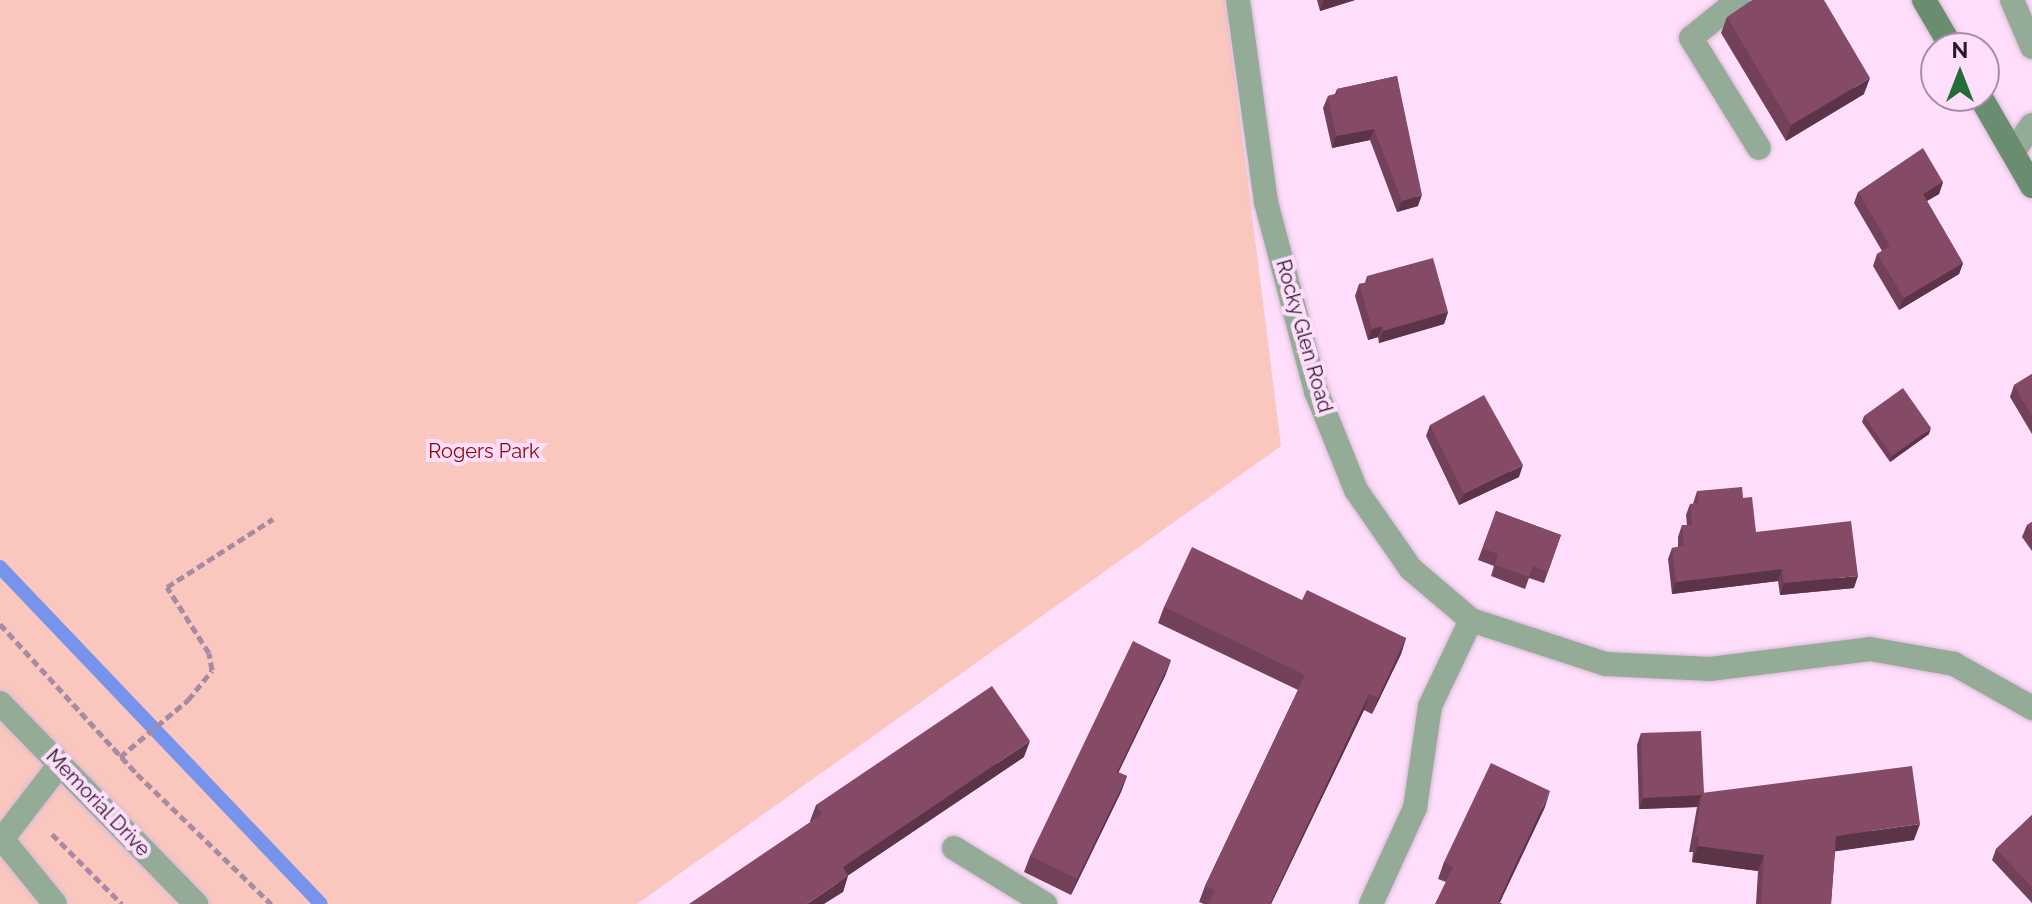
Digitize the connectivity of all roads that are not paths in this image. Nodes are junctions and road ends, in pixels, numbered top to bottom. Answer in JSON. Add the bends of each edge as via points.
{"nodes":[{"id":1,"x":1238,"y":0,"type":"edge"},
{"id":2,"x":1738,"y":0,"type":"edge"},
{"id":3,"x":1924,"y":0,"type":"edge"},
{"id":4,"x":2012,"y":0,"type":"edge"},
{"id":5,"x":1943,"y":32,"type":"edge"},
{"id":6,"x":2032,"y":47,"type":"edge"},
{"id":7,"x":1989,"y":112,"type":"edge"},
{"id":8,"x":2032,"y":125,"type":"edge"},
{"id":9,"x":1759,"y":148,"type":"dead end"},
{"id":10,"x":2013,"y":152,"type":"junction"},
{"id":11,"x":2032,"y":186,"type":"edge"},
{"id":12,"x":1471,"y":620,"type":"junction"},
{"id":13,"x":0,"y":703,"type":"edge"},
{"id":14,"x":2032,"y":708,"type":"edge"},
{"id":15,"x":60,"y":764,"type":"junction"},
{"id":16,"x":1,"y":841,"type":"edge"},
{"id":17,"x":954,"y":848,"type":"dead end"},
{"id":18,"x":55,"y":904,"type":"edge"},
{"id":19,"x":196,"y":904,"type":"edge"},
{"id":20,"x":1045,"y":904,"type":"edge"},
{"id":21,"x":1371,"y":904,"type":"edge"}],
"edges":[{"from":1,"to":12,"type":"street","name":"Rocky Glen Road","via":[[1266,202],[1316,391],[1356,490],[1411,569]]},
{"from":2,"to":9,"type":"street","via":[[1691,38]]},
{"from":3,"to":5,"type":"street"},
{"from":4,"to":6,"type":"street"},
{"from":7,"to":10,"type":"street"},
{"from":8,"to":10,"type":"street"},
{"from":10,"to":11,"type":"street"},
{"from":12,"to":14,"type":"street","name":"Rocky Glen Road","via":[[1606,664],[1710,669],[1870,649],[1954,664]]},
{"from":12,"to":21,"type":"street","via":[[1430,706],[1415,808]]},
{"from":13,"to":15,"type":"street","name":"Memorial Drive"},
{"from":15,"to":16,"type":"street"},
{"from":15,"to":19,"type":"street","name":"Memorial Drive"},
{"from":16,"to":18,"type":"street"},
{"from":17,"to":20,"type":"street"}]}
